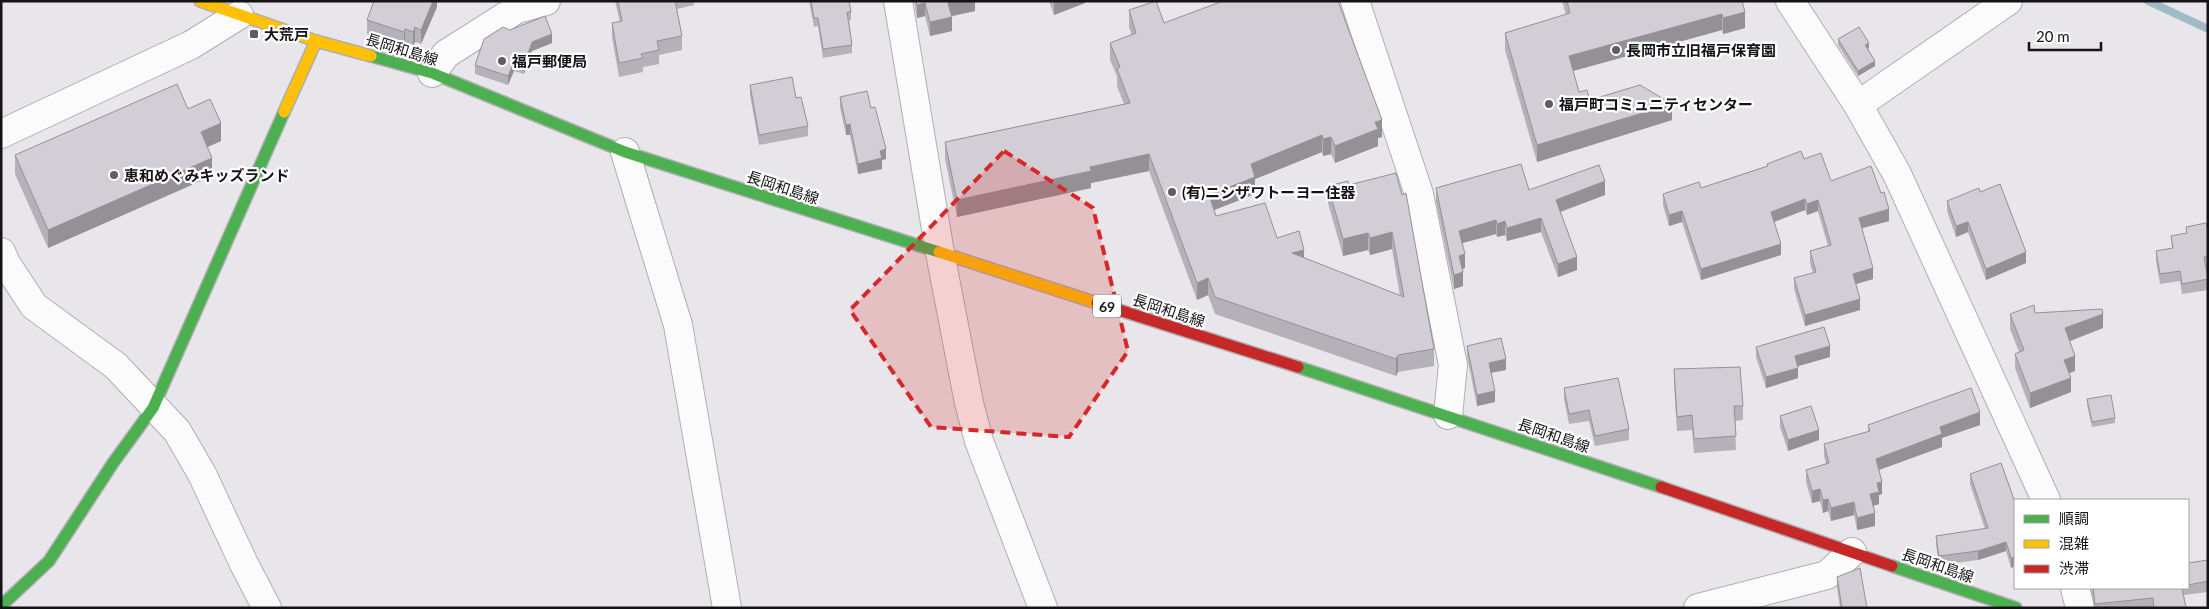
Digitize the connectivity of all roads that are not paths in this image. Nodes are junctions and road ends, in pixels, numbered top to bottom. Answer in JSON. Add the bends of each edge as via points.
{"nodes":[{"id":1,"x":200,"y":1,"type":"edge"},
{"id":2,"x":898,"y":1,"type":"edge"},
{"id":3,"x":1355,"y":1,"type":"edge"},
{"id":4,"x":1790,"y":1,"type":"edge"},
{"id":5,"x":2008,"y":1,"type":"edge"},
{"id":6,"x":540,"y":2,"type":"edge"},
{"id":7,"x":240,"y":15,"type":"junction"},
{"id":8,"x":316,"y":41,"type":"junction"},
{"id":9,"x":432,"y":73,"type":"junction"},
{"id":10,"x":1858,"y":105,"type":"junction"},
{"id":11,"x":1,"y":134,"type":"edge"},
{"id":12,"x":624,"y":152,"type":"junction"},
{"id":13,"x":1,"y":252,"type":"edge"},
{"id":14,"x":940,"y":253,"type":"junction"},
{"id":15,"x":153,"y":408,"type":"junction"},
{"id":16,"x":1448,"y":415,"type":"junction"},
{"id":17,"x":2046,"y":499,"type":"edge"},
{"id":18,"x":1852,"y":552,"type":"junction"},
{"id":19,"x":2075,"y":589,"type":"edge"},
{"id":20,"x":1,"y":606,"type":"edge"},
{"id":21,"x":267,"y":608,"type":"edge"},
{"id":22,"x":727,"y":608,"type":"edge"},
{"id":23,"x":1044,"y":608,"type":"edge"},
{"id":24,"x":1698,"y":608,"type":"edge"},
{"id":25,"x":2016,"y":608,"type":"edge"},
{"id":26,"x":2080,"y":608,"type":"edge"}],
"edges":[{"from":1,"to":7,"type":"main road","name":"長岡和島線","number":"69"},
{"from":2,"to":14,"type":"street"},
{"from":3,"to":16,"type":"street","via":[[1419,194],[1453,365]]},
{"from":4,"to":10,"type":"street"},
{"from":5,"to":10,"type":"street"},
{"from":6,"to":9,"type":"street","via":[[517,9],[446,54]]},
{"from":7,"to":8,"type":"main road","name":"長岡和島線","number":"69"},
{"from":7,"to":11,"type":"street","via":[[191,45]]},
{"from":8,"to":9,"type":"main road","name":"長岡和島線","number":"69"},
{"from":8,"to":15,"type":"main road"},
{"from":9,"to":12,"type":"main road","name":"長岡和島線","number":"69"},
{"from":10,"to":17,"type":"street","via":[[1905,192]]},
{"from":12,"to":14,"type":"main road","name":"長岡和島線","number":"69"},
{"from":12,"to":22,"type":"street","via":[[678,325]]},
{"from":13,"to":15,"type":"street","via":[[34,306],[116,366]]},
{"from":14,"to":16,"type":"main road","name":"長岡和島線","number":"69"},
{"from":14,"to":23,"type":"street","via":[[979,440]]},
{"from":15,"to":20,"type":"main road","via":[[49,561]]},
{"from":15,"to":21,"type":"street","via":[[177,431],[202,474]]},
{"from":16,"to":18,"type":"main road","name":"長岡和島線","number":"69"},
{"from":18,"to":24,"type":"street","via":[[1827,575]]},
{"from":18,"to":25,"type":"main road","name":"長岡和島線","number":"69"},
{"from":19,"to":26,"type":"street"}]}
